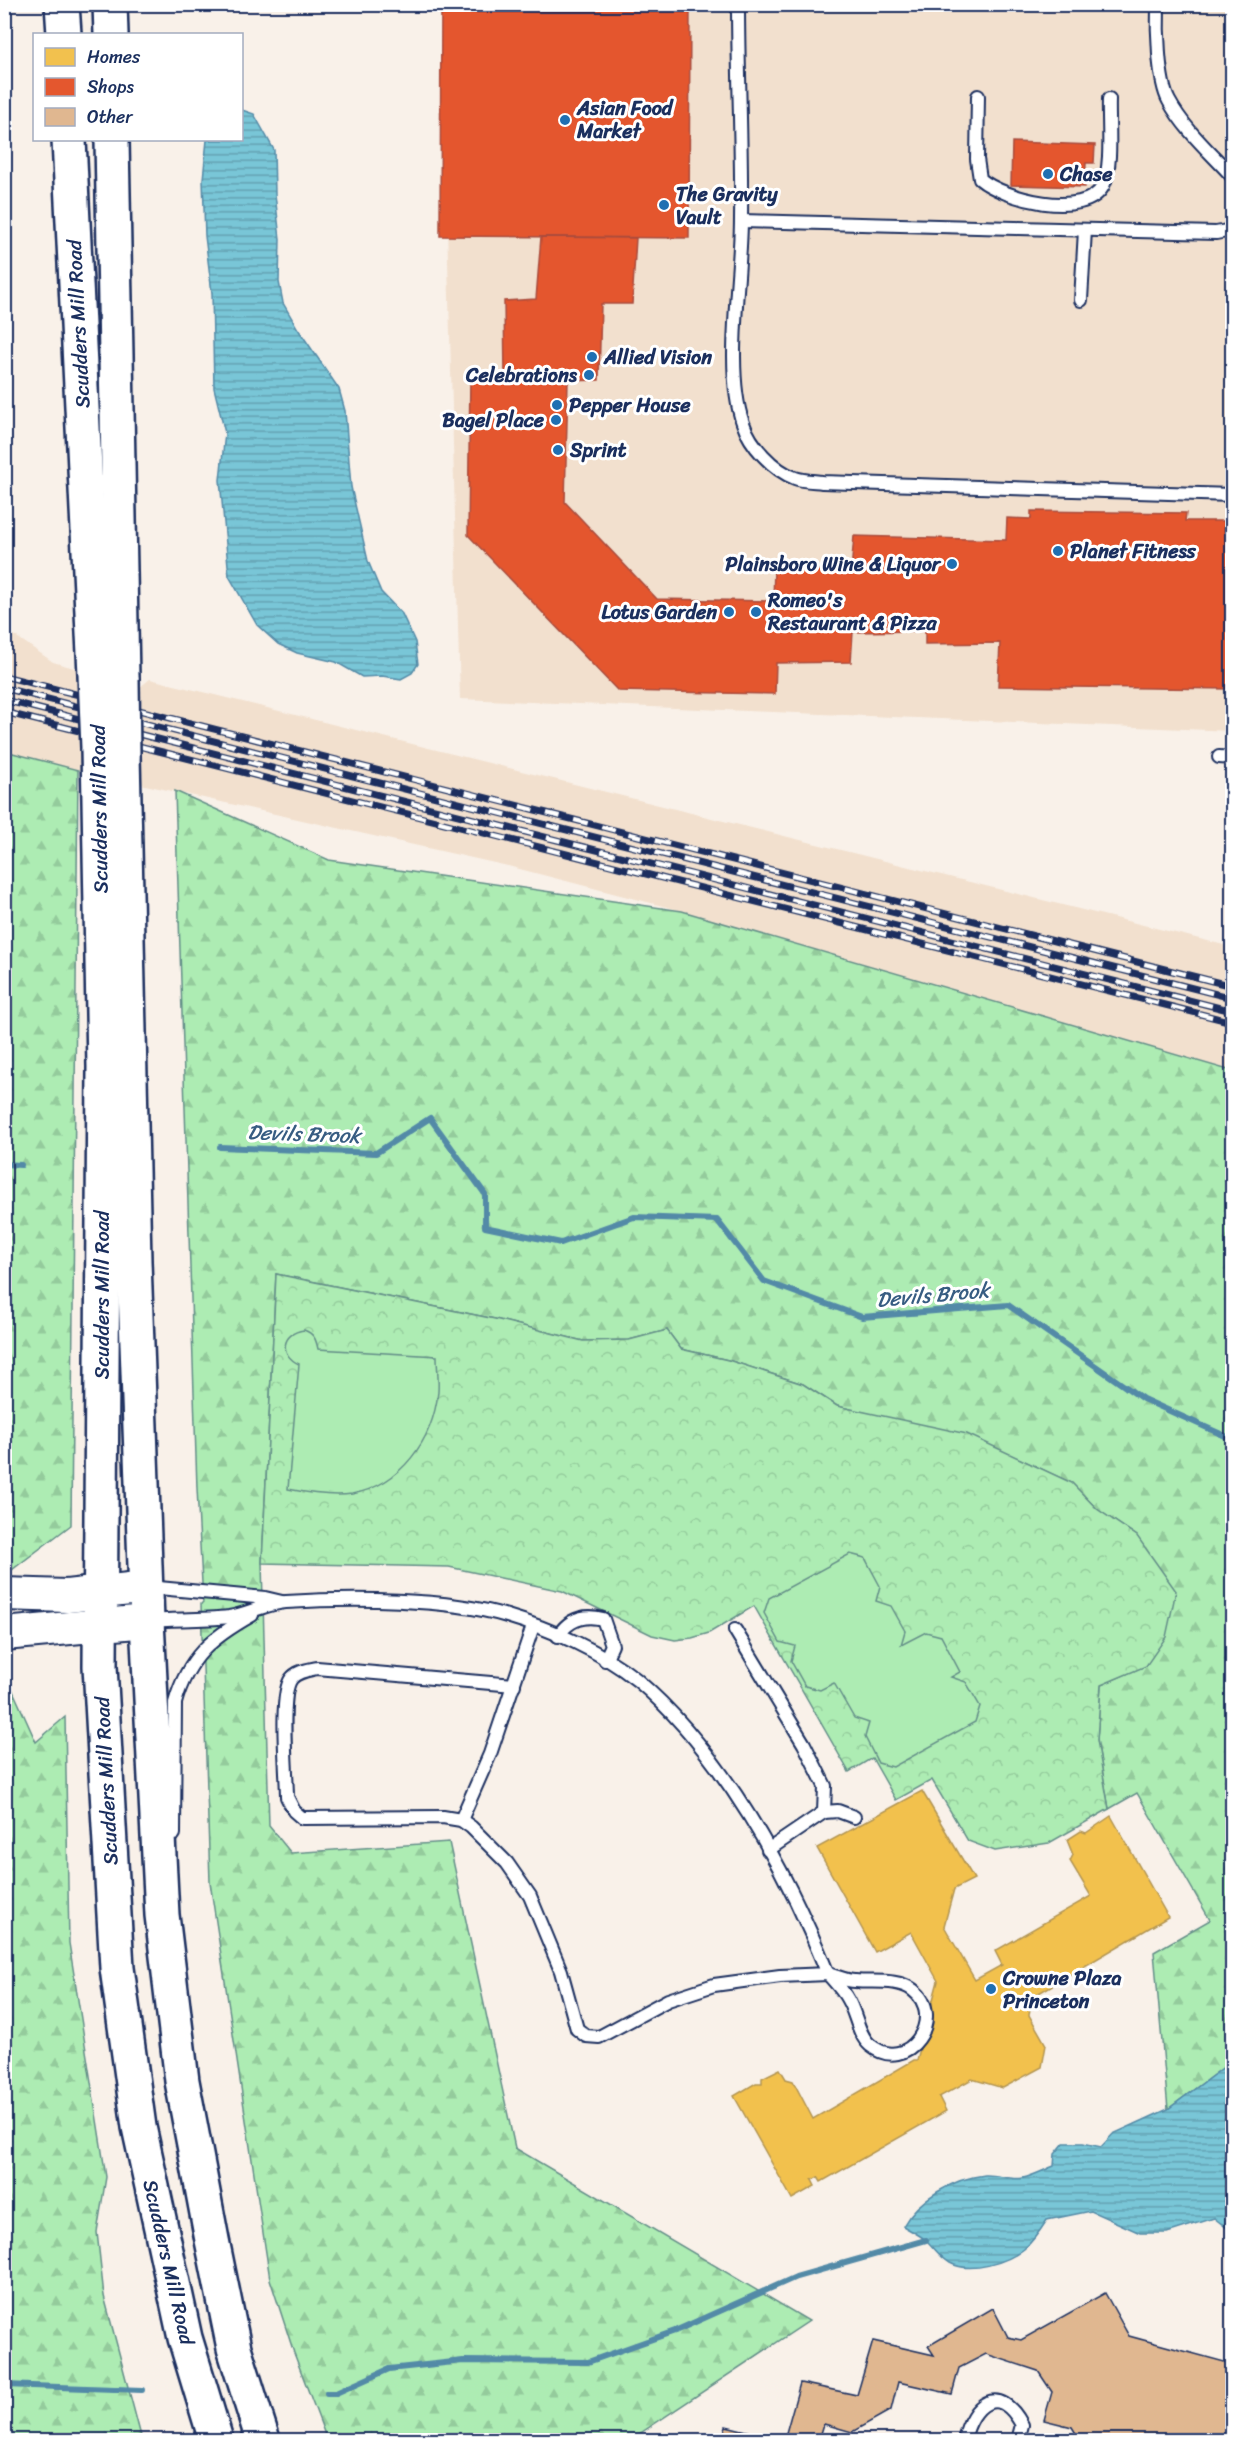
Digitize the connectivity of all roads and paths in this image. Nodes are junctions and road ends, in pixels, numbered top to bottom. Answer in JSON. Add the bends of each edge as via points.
{"nodes":[{"id":1,"x":62,"y":4,"type":"edge"},
{"id":2,"x":110,"y":4,"type":"edge"},
{"id":3,"x":738,"y":4,"type":"edge"},
{"id":4,"x":1158,"y":4,"type":"edge"},
{"id":5,"x":64,"y":33,"type":"edge"},
{"id":6,"x":111,"y":33,"type":"edge"},
{"id":7,"x":978,"y":96,"type":"dead end"},
{"id":8,"x":1109,"y":99,"type":"dead end"},
{"id":9,"x":69,"y":141,"type":"edge"},
{"id":10,"x":112,"y":141,"type":"edge"},
{"id":11,"x":1233,"y":176,"type":"edge"},
{"id":12,"x":741,"y":220,"type":"junction"},
{"id":13,"x":1085,"y":230,"type":"junction"},
{"id":14,"x":1233,"y":230,"type":"edge"},
{"id":15,"x":1081,"y":300,"type":"dead end"},
{"id":16,"x":1233,"y":495,"type":"edge"},
{"id":17,"x":109,"y":676,"type":"junction"},
{"id":18,"x":110,"y":752,"type":"junction"},
{"id":19,"x":1219,"y":757,"type":"dead end"},
{"id":20,"x":1233,"y":758,"type":"edge"},
{"id":21,"x":147,"y":1587,"type":"junction"},
{"id":22,"x":100,"y":1592,"type":"junction"},
{"id":23,"x":4,"y":1594,"type":"edge"},
{"id":24,"x":284,"y":1602,"type":"junction"},
{"id":25,"x":147,"y":1621,"type":"junction"},
{"id":26,"x":533,"y":1626,"type":"junction"},
{"id":27,"x":100,"y":1627,"type":"junction"},
{"id":28,"x":735,"y":1630,"type":"dead end"},
{"id":29,"x":4,"y":1634,"type":"edge"},
{"id":30,"x":558,"y":1636,"type":"junction"},
{"id":31,"x":605,"y":1660,"type":"junction"},
{"id":32,"x":514,"y":1685,"type":"junction"},
{"id":33,"x":824,"y":1812,"type":"junction"},
{"id":34,"x":854,"y":1817,"type":"dead end"},
{"id":35,"x":461,"y":1820,"type":"junction"},
{"id":36,"x":174,"y":1842,"type":"dead end"},
{"id":37,"x":768,"y":1850,"type":"junction"},
{"id":38,"x":173,"y":1877,"type":"dead end"},
{"id":39,"x":162,"y":1915,"type":"junction"},
{"id":40,"x":828,"y":1974,"type":"junction"},
{"id":41,"x":216,"y":2440,"type":"edge"},
{"id":42,"x":263,"y":2440,"type":"edge"},
{"id":43,"x":963,"y":2440,"type":"edge"},
{"id":44,"x":1018,"y":2440,"type":"edge"}],
"edges":[{"from":1,"to":5,"type":"main road"},
{"from":2,"to":6,"type":"main road"},
{"from":3,"to":12,"type":"lane"},
{"from":4,"to":11,"type":"lane","via":[[1157,32],[1168,100]]},
{"from":7,"to":8,"type":"lane","via":[[980,179],[1000,192],[1037,202],[1083,203],[1095,197],[1105,180]]},
{"from":9,"to":17,"type":"main road","name":"Scudders Mill Road"},
{"from":10,"to":17,"type":"main road","name":"Scudders Mill Road"},
{"from":12,"to":13,"type":"lane"},
{"from":12,"to":16,"type":"lane","via":[[736,400],[754,446],[795,478]]},
{"from":13,"to":14,"type":"lane"},
{"from":13,"to":15,"type":"lane"},
{"from":17,"to":18,"type":"main road","name":"Scudders Mill Road","bridge":true},
{"from":18,"to":21,"type":"main road","name":"Scudders Mill Road"},
{"from":18,"to":22,"type":"main road","name":"Scudders Mill Road"},
{"from":19,"to":20,"type":"lane"},
{"from":21,"to":22,"type":"street"},
{"from":21,"to":24,"type":"lane"},
{"from":21,"to":25,"type":"main road","name":"Scudders Mill Road"},
{"from":22,"to":23,"type":"street","via":[[67,1596]]},
{"from":22,"to":27,"type":"main road","name":"Scudders Mill Road"},
{"from":24,"to":25,"type":"lane","via":[[231,1617]]},
{"from":24,"to":26,"type":"lane","via":[[377,1601],[467,1607]]},
{"from":24,"to":36,"type":"lane","via":[[255,1614],[211,1641],[189,1665],[175,1703]]},
{"from":25,"to":27,"type":"street"},
{"from":25,"to":39,"type":"main road","name":"Scudders Mill Road"},
{"from":26,"to":30,"type":"lane"},
{"from":26,"to":32,"type":"lane"},
{"from":27,"to":29,"type":"street"},
{"from":27,"to":41,"type":"main road","name":"Scudders Mill Road","via":[[117,1968],[129,2066],[184,2338]]},
{"from":28,"to":33,"type":"lane","via":[[825,1786]]},
{"from":30,"to":31,"type":"lane"},
{"from":30,"to":31,"type":"lane","via":[[576,1620],[590,1616],[603,1619],[612,1644]]},
{"from":31,"to":37,"type":"lane","via":[[635,1679],[675,1716],[718,1769]]},
{"from":32,"to":35,"type":"lane"},
{"from":32,"to":35,"type":"lane","via":[[317,1668],[291,1679],[285,1697],[287,1797],[302,1818]]},
{"from":33,"to":34,"type":"lane","via":[[838,1811]]},
{"from":33,"to":37,"type":"lane"},
{"from":35,"to":40,"type":"lane","via":[[507,1863],[530,1896],[561,1971],[577,2029],[586,2036],[599,2037],[668,2000],[714,1985]]},
{"from":37,"to":40,"type":"lane","via":[[813,1936]]},
{"from":38,"to":39,"type":"lane","via":[[173,1888]]},
{"from":39,"to":42,"type":"main road","name":"Scudders Mill Road","via":[[182,2082],[234,2348]]},
{"from":40,"to":40,"type":"lane","via":[[848,1999],[868,2043],[882,2053],[911,2049],[921,2037],[927,2014],[913,1990],[890,1982],[853,1981]]},
{"from":43,"to":44,"type":"lane","via":[[978,2409],[994,2401],[1004,2402],[1014,2410],[1022,2425]]}]}
